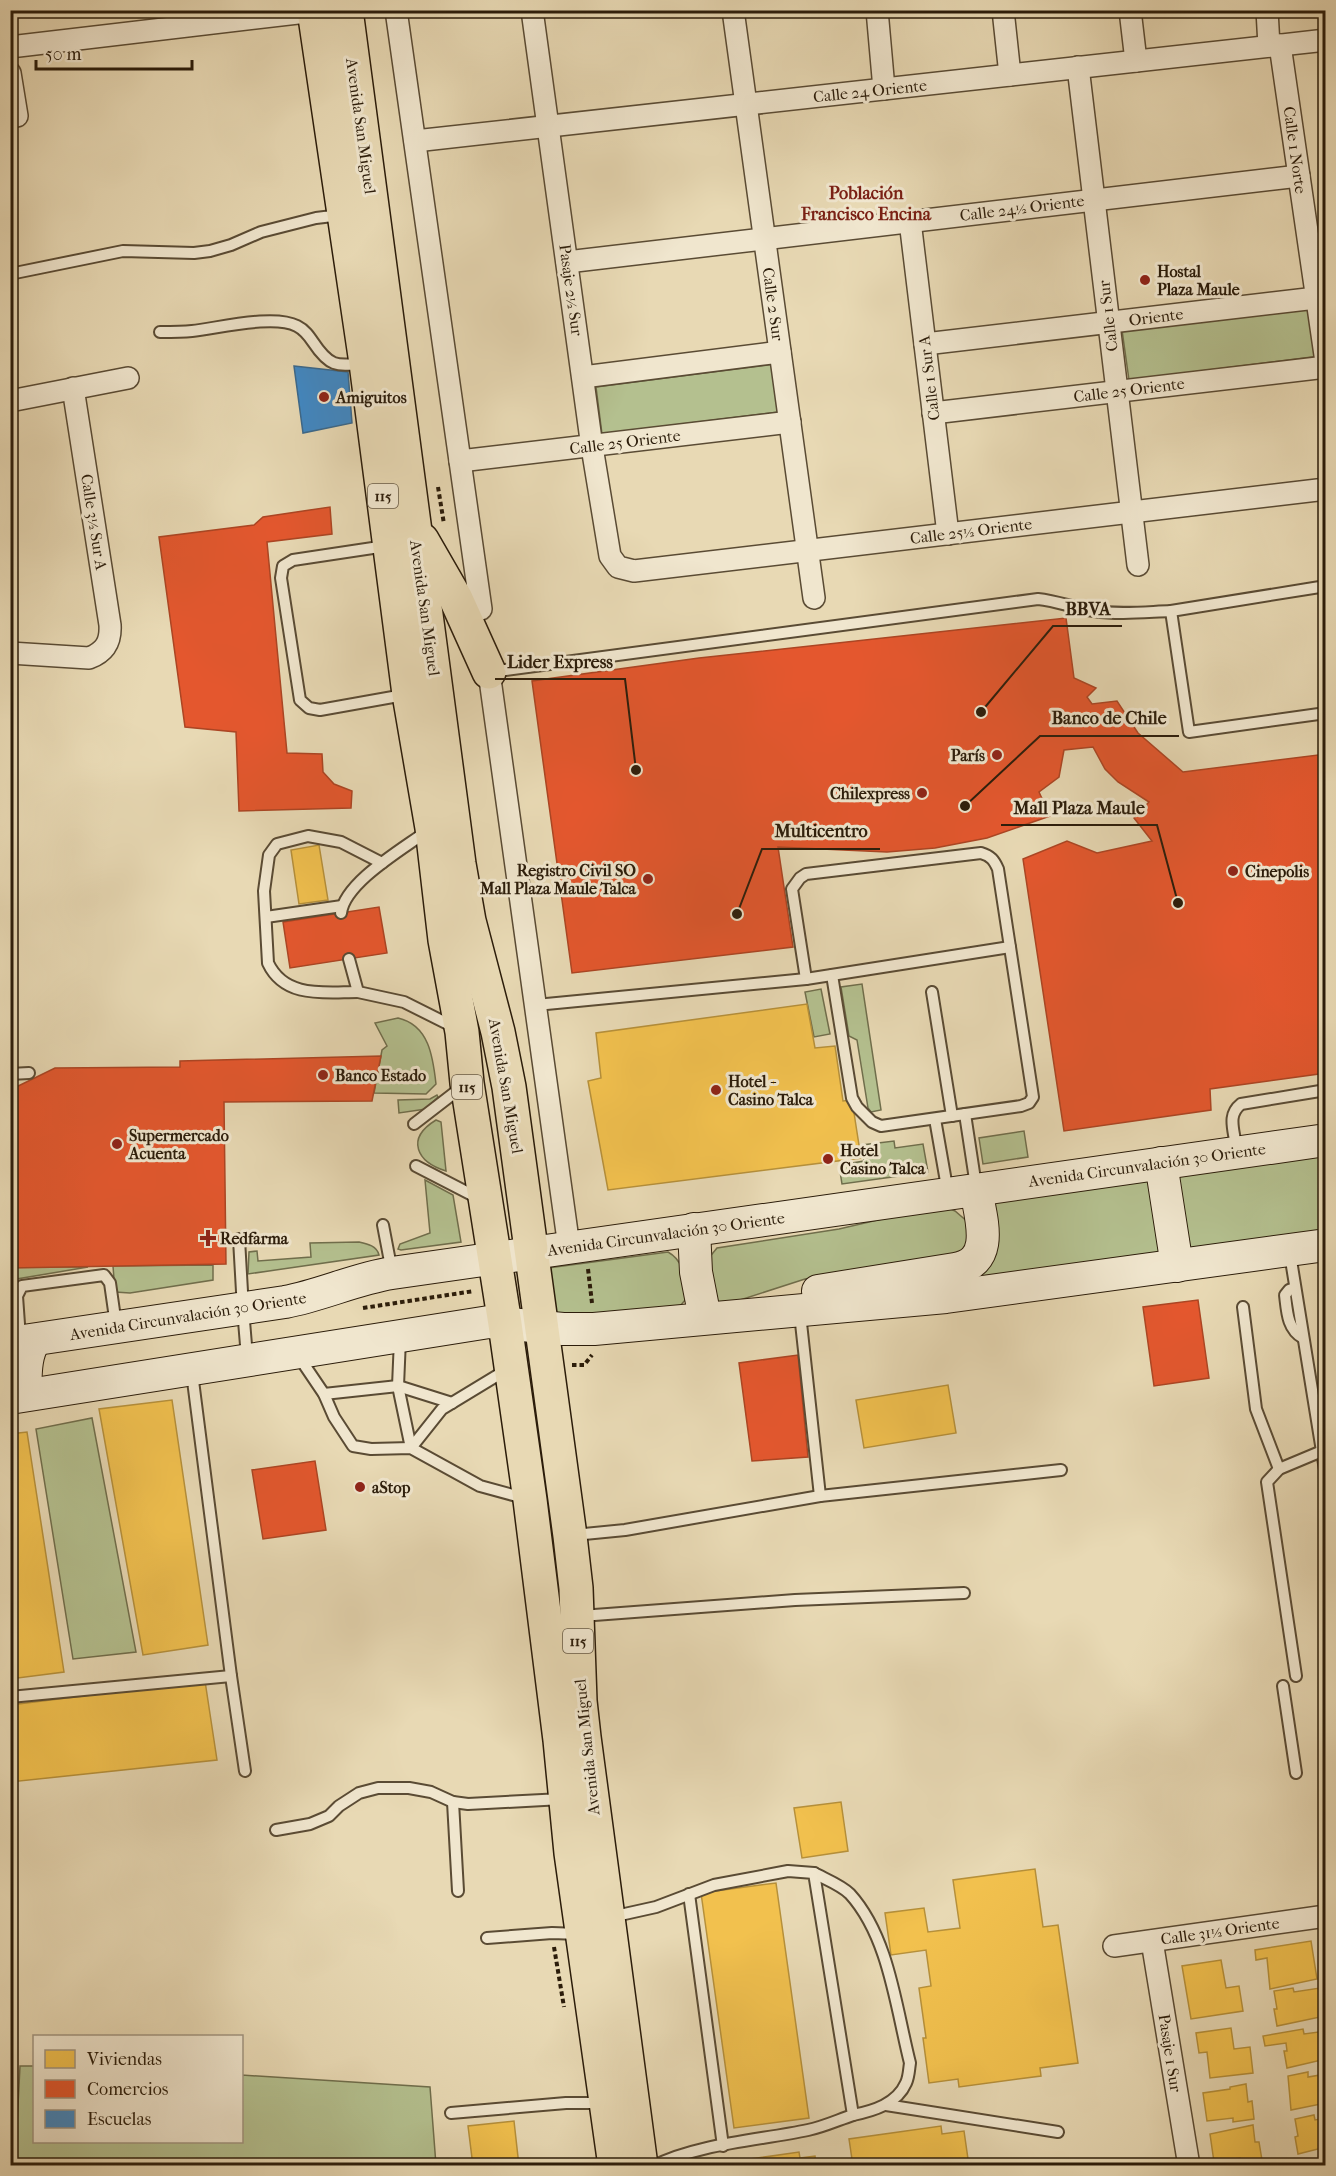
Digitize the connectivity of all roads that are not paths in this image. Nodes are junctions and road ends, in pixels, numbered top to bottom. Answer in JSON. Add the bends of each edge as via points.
{"nodes":[{"id":1,"x":346,"y":10,"type":"edge"},
{"id":2,"x":396,"y":10,"type":"edge"},
{"id":3,"x":532,"y":10,"type":"edge"},
{"id":4,"x":733,"y":10,"type":"edge"},
{"id":5,"x":877,"y":10,"type":"edge"},
{"id":6,"x":1003,"y":10,"type":"edge"},
{"id":7,"x":1130,"y":10,"type":"edge"},
{"id":8,"x":1267,"y":10,"type":"edge"},
{"id":9,"x":315,"y":11,"type":"edge"},
{"id":10,"x":1326,"y":40,"type":"edge"},
{"id":11,"x":1275,"y":46,"type":"junction"},
{"id":12,"x":10,"y":47,"type":"edge"},
{"id":13,"x":1136,"y":61,"type":"junction"},
{"id":14,"x":1078,"y":67,"type":"junction"},
{"id":15,"x":10,"y":73,"type":"edge"},
{"id":16,"x":1010,"y":75,"type":"junction"},
{"id":17,"x":884,"y":89,"type":"junction"},
{"id":18,"x":746,"y":104,"type":"junction"},
{"id":19,"x":17,"y":116,"type":"dead end"},
{"id":20,"x":548,"y":126,"type":"junction"},
{"id":21,"x":414,"y":141,"type":"junction"},
{"id":22,"x":1299,"y":176,"type":"junction"},
{"id":23,"x":1094,"y":200,"type":"junction"},
{"id":24,"x":344,"y":215,"type":"junction"},
{"id":25,"x":910,"y":221,"type":"junction"},
{"id":26,"x":764,"y":238,"type":"junction"},
{"id":27,"x":567,"y":262,"type":"junction"},
{"id":28,"x":10,"y":274,"type":"edge"},
{"id":29,"x":1316,"y":298,"type":"junction"},
{"id":30,"x":1109,"y":322,"type":"junction"},
{"id":31,"x":160,"y":332,"type":"dead end"},
{"id":32,"x":925,"y":344,"type":"junction"},
{"id":33,"x":780,"y":352,"type":"junction"},
{"id":34,"x":1326,"y":362,"type":"edge"},
{"id":35,"x":366,"y":363,"type":"junction"},
{"id":36,"x":1326,"y":367,"type":"edge"},
{"id":37,"x":584,"y":377,"type":"junction"},
{"id":38,"x":128,"y":378,"type":"dead end"},
{"id":39,"x":74,"y":388,"type":"junction"},
{"id":40,"x":1117,"y":392,"type":"junction"},
{"id":41,"x":10,"y":401,"type":"edge"},
{"id":42,"x":933,"y":413,"type":"junction"},
{"id":43,"x":790,"y":422,"type":"junction"},
{"id":44,"x":592,"y":447,"type":"junction"},
{"id":45,"x":460,"y":461,"type":"junction"},
{"id":46,"x":1326,"y":489,"type":"edge"},
{"id":47,"x":1132,"y":512,"type":"junction"},
{"id":48,"x":948,"y":534,"type":"junction"},
{"id":49,"x":402,"y":536,"type":"junction"},
{"id":50,"x":807,"y":551,"type":"junction"},
{"id":51,"x":1138,"y":565,"type":"dead end"},
{"id":52,"x":618,"y":567,"type":"joint"},
{"id":53,"x":1326,"y":586,"type":"edge"},
{"id":54,"x":814,"y":598,"type":"dead end"},
{"id":55,"x":482,"y":609,"type":"dead end"},
{"id":56,"x":1171,"y":611,"type":"junction"},
{"id":57,"x":10,"y":653,"type":"edge"},
{"id":58,"x":489,"y":672,"type":"junction"},
{"id":59,"x":409,"y":694,"type":"junction"},
{"id":60,"x":1326,"y":713,"type":"edge"},
{"id":61,"x":432,"y":828,"type":"junction"},
{"id":62,"x":382,"y":863,"type":"junction"},
{"id":63,"x":266,"y":917,"type":"junction"},
{"id":64,"x":1010,"y":947,"type":"junction"},
{"id":65,"x":349,"y":959,"type":"dead end"},
{"id":66,"x":832,"y":975,"type":"junction"},
{"id":67,"x":806,"y":979,"type":"junction"},
{"id":68,"x":358,"y":992,"type":"junction"},
{"id":69,"x":932,"y":992,"type":"dead end"},
{"id":70,"x":536,"y":1005,"type":"junction"},
{"id":71,"x":462,"y":1032,"type":"junction"},
{"id":72,"x":29,"y":1073,"type":"dead end"},
{"id":73,"x":10,"y":1074,"type":"edge"},
{"id":74,"x":467,"y":1083,"type":"junction"},
{"id":75,"x":1326,"y":1090,"type":"edge"},
{"id":76,"x":965,"y":1114,"type":"junction"},
{"id":77,"x":952,"y":1116,"type":"junction"},
{"id":78,"x":935,"y":1119,"type":"junction"},
{"id":79,"x":414,"y":1124,"type":"dead end"},
{"id":80,"x":1326,"y":1140,"type":"edge"},
{"id":81,"x":1236,"y":1152,"type":"junction"},
{"id":82,"x":1161,"y":1163,"type":"junction"},
{"id":83,"x":416,"y":1166,"type":"dead end"},
{"id":84,"x":962,"y":1192,"type":"junction"},
{"id":85,"x":485,"y":1201,"type":"junction"},
{"id":86,"x":383,"y":1225,"type":"dead end"},
{"id":87,"x":694,"y":1229,"type":"junction"},
{"id":88,"x":239,"y":1239,"type":"dead end"},
{"id":89,"x":569,"y":1248,"type":"junction"},
{"id":90,"x":1325,"y":1249,"type":"edge"},
{"id":91,"x":1289,"y":1250,"type":"junction"},
{"id":92,"x":531,"y":1253,"type":"junction"},
{"id":93,"x":494,"y":1258,"type":"junction"},
{"id":94,"x":1177,"y":1266,"type":"junction"},
{"id":95,"x":392,"y":1273,"type":"junction"},
{"id":96,"x":1243,"y":1307,"type":"dead end"},
{"id":97,"x":243,"y":1309,"type":"junction"},
{"id":98,"x":785,"y":1312,"type":"junction"},
{"id":99,"x":705,"y":1318,"type":"junction"},
{"id":100,"x":505,"y":1324,"type":"junction"},
{"id":101,"x":117,"y":1328,"type":"junction"},
{"id":102,"x":543,"y":1328,"type":"junction"},
{"id":103,"x":400,"y":1336,"type":"junction"},
{"id":104,"x":22,"y":1342,"type":"edge"},
{"id":105,"x":297,"y":1353,"type":"junction"},
{"id":106,"x":248,"y":1360,"type":"junction"},
{"id":107,"x":192,"y":1370,"type":"junction"},
{"id":108,"x":512,"y":1373,"type":"junction"},
{"id":109,"x":398,"y":1386,"type":"junction"},
{"id":110,"x":324,"y":1394,"type":"junction"},
{"id":111,"x":18,"y":1397,"type":"edge"},
{"id":112,"x":452,"y":1403,"type":"junction"},
{"id":113,"x":411,"y":1448,"type":"junction"},
{"id":114,"x":1322,"y":1451,"type":"junction"},
{"id":115,"x":1280,"y":1469,"type":"junction"},
{"id":116,"x":1061,"y":1470,"type":"dead end"},
{"id":117,"x":1326,"y":1476,"type":"edge"},
{"id":118,"x":820,"y":1496,"type":"junction"},
{"id":119,"x":530,"y":1500,"type":"junction"},
{"id":120,"x":570,"y":1536,"type":"junction"},
{"id":121,"x":964,"y":1593,"type":"dead end"},
{"id":122,"x":578,"y":1616,"type":"junction"},
{"id":123,"x":231,"y":1676,"type":"junction"},
{"id":124,"x":1296,"y":1676,"type":"dead end"},
{"id":125,"x":1283,"y":1686,"type":"dead end"},
{"id":126,"x":10,"y":1697,"type":"edge"},
{"id":127,"x":245,"y":1771,"type":"dead end"},
{"id":128,"x":1296,"y":1773,"type":"dead end"},
{"id":129,"x":566,"y":1798,"type":"junction"},
{"id":130,"x":453,"y":1802,"type":"junction"},
{"id":131,"x":276,"y":1830,"type":"dead end"},
{"id":132,"x":814,"y":1873,"type":"junction"},
{"id":133,"x":458,"y":1891,"type":"dead end"},
{"id":134,"x":689,"y":1894,"type":"junction"},
{"id":135,"x":1326,"y":1916,"type":"edge"},
{"id":136,"x":596,"y":1926,"type":"junction"},
{"id":137,"x":487,"y":1938,"type":"dead end"},
{"id":138,"x":1152,"y":1941,"type":"junction"},
{"id":139,"x":1114,"y":1946,"type":"dead end"},
{"id":140,"x":606,"y":2102,"type":"junction"},
{"id":141,"x":886,"y":2105,"type":"junction"},
{"id":142,"x":451,"y":2113,"type":"dead end"},
{"id":143,"x":853,"y":2115,"type":"junction"},
{"id":144,"x":1058,"y":2132,"type":"dead end"},
{"id":145,"x":723,"y":2146,"type":"junction"},
{"id":146,"x":615,"y":2166,"type":"edge"},
{"id":147,"x":641,"y":2166,"type":"edge"},
{"id":148,"x":654,"y":2166,"type":"edge"},
{"id":149,"x":1189,"y":2166,"type":"edge"}],
"edges":[{"from":1,"to":49,"type":"highway","name":"Avenida San Miguel","number":"115"},
{"from":2,"to":21,"type":"street"},
{"from":3,"to":20,"type":"street","name":"Pasaje 2½ Sur"},
{"from":4,"to":18,"type":"street","name":"Calle 2 Sur"},
{"from":5,"to":17,"type":"street"},
{"from":6,"to":16,"type":"street"},
{"from":7,"to":13,"type":"street"},
{"from":8,"to":11,"type":"street","name":"Calle 1 Norte"},
{"from":9,"to":12,"type":"street"},
{"from":9,"to":24,"type":"highway","name":"Avenida San Miguel","number":"115"},
{"from":10,"to":11,"type":"street","name":"Calle 24 Oriente"},
{"from":11,"to":13,"type":"street","name":"Calle 24 Oriente"},
{"from":11,"to":22,"type":"street","name":"Calle 1 Norte"},
{"from":13,"to":14,"type":"street","name":"Calle 24 Oriente"},
{"from":14,"to":16,"type":"street","name":"Calle 24 Oriente"},
{"from":14,"to":23,"type":"street","name":"Calle 1 Sur"},
{"from":15,"to":19,"type":"street"},
{"from":16,"to":17,"type":"street","name":"Calle 24 Oriente"},
{"from":17,"to":18,"type":"street","name":"Calle 24 Oriente"},
{"from":18,"to":20,"type":"street","name":"Calle 24 Oriente"},
{"from":18,"to":26,"type":"street","name":"Calle 2 Sur"},
{"from":20,"to":21,"type":"street","name":"Calle 24 Oriente"},
{"from":20,"to":27,"type":"street","name":"Pasaje 2½ Sur"},
{"from":21,"to":45,"type":"street"},
{"from":22,"to":23,"type":"street","name":"Calle 24½ Oriente"},
{"from":22,"to":29,"type":"street","name":"Calle 1 Norte"},
{"from":23,"to":25,"type":"street","name":"Calle 24½ Oriente"},
{"from":23,"to":30,"type":"street","name":"Calle 1 Sur"},
{"from":24,"to":28,"type":"lane","via":[[261,232],[210,251],[123,251]]},
{"from":24,"to":35,"type":"highway","name":"Avenida San Miguel","number":"115"},
{"from":25,"to":26,"type":"street","name":"Calle 24½ Oriente"},
{"from":25,"to":32,"type":"street","name":"Calle 1 Sur A"},
{"from":26,"to":27,"type":"street","name":"Calle 24½ Oriente"},
{"from":26,"to":33,"type":"street","name":"Calle 2 Sur"},
{"from":27,"to":37,"type":"street","name":"Pasaje 2½ Sur"},
{"from":29,"to":30,"type":"street","name":"Oriente"},
{"from":29,"to":34,"type":"street","name":"Calle 1 Norte"},
{"from":30,"to":32,"type":"street","name":"Oriente"},
{"from":30,"to":40,"type":"street","name":"Calle 1 Sur"},
{"from":31,"to":35,"type":"lane","via":[[281,322],[296,325],[307,333],[333,365]]},
{"from":32,"to":42,"type":"street","name":"Calle 1 Sur A"},
{"from":33,"to":37,"type":"street"},
{"from":33,"to":43,"type":"street","name":"Calle 2 Sur"},
{"from":35,"to":49,"type":"highway","name":"Avenida San Miguel","number":"115"},
{"from":36,"to":40,"type":"street","name":"Calle 25 Oriente"},
{"from":37,"to":44,"type":"street","name":"Pasaje 2½ Sur"},
{"from":38,"to":39,"type":"street"},
{"from":39,"to":41,"type":"street"},
{"from":39,"to":57,"type":"street","name":"Calle 3½ Sur A","via":[[110,640],[101,652],[89,658]]},
{"from":40,"to":42,"type":"street","name":"Calle 25 Oriente"},
{"from":40,"to":47,"type":"street","name":"Calle 1 Sur"},
{"from":42,"to":48,"type":"street","name":"Calle 1 Sur A"},
{"from":43,"to":44,"type":"street","name":"Calle 25 Oriente"},
{"from":43,"to":50,"type":"street","name":"Calle 2 Sur"},
{"from":44,"to":45,"type":"street","name":"Calle 25 Oriente"},
{"from":44,"to":52,"type":"street","name":"Pasaje 2½ Sur","via":[[610,556]]},
{"from":45,"to":55,"type":"street"},
{"from":46,"to":47,"type":"street","name":"Calle 25½ Oriente"},
{"from":47,"to":48,"type":"street","name":"Calle 25½ Oriente"},
{"from":47,"to":51,"type":"street","name":"Calle 1 Sur"},
{"from":48,"to":50,"type":"street","name":"Calle 25½ Oriente"},
{"from":49,"to":58,"type":"highway","via":[[456,599]]},
{"from":49,"to":59,"type":"highway","name":"Avenida San Miguel","number":"115"},
{"from":49,"to":59,"type":"lane","via":[[293,560],[283,566],[281,578],[300,700],[309,708],[320,710]]},
{"from":49,"to":92,"type":"highway","name":"Avenida San Miguel","number":"115","via":[[462,883],[505,1059]]},
{"from":50,"to":52,"type":"street","name":"Calle 25½ Oriente","via":[[634,571]]},
{"from":50,"to":54,"type":"street","name":"Calle 2 Sur"},
{"from":53,"to":56,"type":"lane"},
{"from":56,"to":58,"type":"lane","via":[[1093,611],[1038,599]]},
{"from":56,"to":60,"type":"lane","via":[[1189,732]]},
{"from":58,"to":70,"type":"street"},
{"from":59,"to":61,"type":"highway","name":"Avenida San Miguel","number":"115"},
{"from":61,"to":62,"type":"lane"},
{"from":61,"to":71,"type":"highway","name":"Avenida San Miguel","number":"115","via":[[444,940]]},
{"from":62,"to":63,"type":"lane","via":[[370,870],[342,909]]},
{"from":62,"to":63,"type":"lane","via":[[341,842],[308,836],[278,844],[269,855],[264,891]]},
{"from":63,"to":68,"type":"lane","via":[[268,963],[281,982],[301,991]]},
{"from":64,"to":66,"type":"lane"},
{"from":64,"to":67,"type":"lane","via":[[998,869],[988,855],[806,874],[792,889]]},
{"from":64,"to":76,"type":"lane","via":[[1033,1097],[1021,1106]]},
{"from":65,"to":68,"type":"lane"},
{"from":66,"to":67,"type":"lane"},
{"from":66,"to":78,"type":"lane","via":[[852,1098],[857,1107],[881,1126]]},
{"from":67,"to":70,"type":"lane"},
{"from":68,"to":71,"type":"lane","via":[[404,1002]]},
{"from":69,"to":77,"type":"lane"},
{"from":70,"to":89,"type":"street"},
{"from":71,"to":74,"type":"highway","name":"Avenida San Miguel","number":"115"},
{"from":72,"to":73,"type":"lane"},
{"from":74,"to":79,"type":"lane"},
{"from":74,"to":85,"type":"highway","name":"Avenida San Miguel","number":"115"},
{"from":75,"to":81,"type":"lane","via":[[1241,1104],[1232,1116]]},
{"from":76,"to":77,"type":"lane"},
{"from":76,"to":84,"type":"lane"},
{"from":77,"to":78,"type":"lane"},
{"from":78,"to":84,"type":"lane"},
{"from":80,"to":81,"type":"main road","name":"Avenida Circunvalación 30 Oriente"},
{"from":81,"to":82,"type":"main road","name":"Avenida Circunvalación 30 Oriente"},
{"from":82,"to":84,"type":"main road","name":"Avenida Circunvalación 30 Oriente"},
{"from":82,"to":94,"type":"main road"},
{"from":83,"to":85,"type":"lane"},
{"from":84,"to":87,"type":"main road","name":"Avenida Circunvalación 30 Oriente"},
{"from":84,"to":98,"type":"main road","via":[[982,1246],[970,1264],[818,1291],[798,1298]]},
{"from":85,"to":93,"type":"highway","name":"Avenida San Miguel","number":"115"},
{"from":86,"to":95,"type":"lane"},
{"from":87,"to":89,"type":"main road","name":"Avenida Circunvalación 30 Oriente"},
{"from":87,"to":99,"type":"main road","via":[[696,1272]]},
{"from":88,"to":97,"type":"lane"},
{"from":89,"to":92,"type":"main road","name":"Avenida Circunvalación 30 Oriente"},
{"from":90,"to":91,"type":"main road"},
{"from":91,"to":94,"type":"main road"},
{"from":91,"to":114,"type":"lane","via":[[1295,1288],[1285,1294],[1286,1308],[1291,1327],[1303,1338]]},
{"from":92,"to":93,"type":"main road","name":"Avenida Circunvalación 30 Oriente"},
{"from":92,"to":102,"type":"highway","name":"Avenida San Miguel","number":"115"},
{"from":93,"to":95,"type":"main road","name":"Avenida Circunvalación 30 Oriente"},
{"from":93,"to":100,"type":"highway","name":"Avenida San Miguel","number":"115"},
{"from":94,"to":98,"type":"main road","via":[[946,1297]]},
{"from":95,"to":97,"type":"main road","name":"Avenida Circunvalación 30 Oriente","via":[[306,1298]]},
{"from":96,"to":115,"type":"lane","via":[[1256,1409]]},
{"from":97,"to":101,"type":"main road","name":"Avenida Circunvalación 30 Oriente"},
{"from":97,"to":106,"type":"lane"},
{"from":98,"to":99,"type":"main road"},
{"from":98,"to":118,"type":"lane"},
{"from":99,"to":102,"type":"main road","via":[[594,1329]]},
{"from":100,"to":102,"type":"main road"},
{"from":100,"to":103,"type":"main road","via":[[489,1322]]},
{"from":100,"to":108,"type":"highway","name":"Avenida San Miguel","number":"115"},
{"from":101,"to":104,"type":"main road","name":"Avenida Circunvalación 30 Oriente"},
{"from":101,"to":104,"type":"lane","via":[[110,1283],[104,1275],[22,1286],[17,1296]]},
{"from":102,"to":120,"type":"highway","name":"Avenida San Miguel","number":"115"},
{"from":103,"to":105,"type":"main road"},
{"from":103,"to":109,"type":"lane"},
{"from":104,"to":111,"type":"main road","via":[[31,1346]]},
{"from":105,"to":106,"type":"main road"},
{"from":105,"to":110,"type":"lane"},
{"from":106,"to":107,"type":"main road"},
{"from":107,"to":111,"type":"main road"},
{"from":107,"to":123,"type":"lane"},
{"from":108,"to":112,"type":"lane","via":[[498,1375]]},
{"from":108,"to":119,"type":"highway","name":"Avenida San Miguel","number":"115"},
{"from":109,"to":110,"type":"lane"},
{"from":109,"to":112,"type":"lane"},
{"from":109,"to":113,"type":"lane"},
{"from":110,"to":113,"type":"lane","via":[[352,1446]]},
{"from":112,"to":113,"type":"lane","via":[[442,1409]]},
{"from":113,"to":119,"type":"lane","via":[[480,1486]]},
{"from":114,"to":115,"type":"lane"},
{"from":114,"to":117,"type":"lane"},
{"from":115,"to":124,"type":"lane","via":[[1267,1482]]},
{"from":116,"to":118,"type":"lane"},
{"from":118,"to":120,"type":"lane"},
{"from":119,"to":129,"type":"highway","name":"Avenida San Miguel","number":"115"},
{"from":120,"to":122,"type":"highway","name":"Avenida San Miguel","number":"115"},
{"from":121,"to":122,"type":"lane","via":[[795,1600]]},
{"from":122,"to":136,"type":"highway","name":"Avenida San Miguel","number":"115"},
{"from":123,"to":126,"type":"lane"},
{"from":123,"to":127,"type":"lane"},
{"from":125,"to":128,"type":"lane"},
{"from":129,"to":130,"type":"lane"},
{"from":129,"to":136,"type":"highway","name":"Avenida San Miguel","number":"115"},
{"from":130,"to":131,"type":"lane","via":[[431,1792],[378,1788],[359,1793],[329,1816],[310,1824]]},
{"from":130,"to":133,"type":"lane"},
{"from":132,"to":134,"type":"lane","via":[[788,1871],[714,1885]]},
{"from":132,"to":141,"type":"lane","via":[[848,1892],[866,1916],[883,1952],[910,2063],[907,2082]]},
{"from":132,"to":143,"type":"lane"},
{"from":134,"to":136,"type":"lane"},
{"from":134,"to":145,"type":"lane"},
{"from":135,"to":138,"type":"street","name":"Calle 31½ Oriente"},
{"from":136,"to":137,"type":"lane"},
{"from":136,"to":140,"type":"highway","name":"Avenida San Miguel","number":"115"},
{"from":136,"to":147,"type":"highway","name":"Avenida San Miguel","number":"115"},
{"from":138,"to":139,"type":"street","name":"Calle 31½ Oriente"},
{"from":138,"to":149,"type":"street","name":"Pasaje 1 Sur"},
{"from":140,"to":142,"type":"lane"},
{"from":140,"to":146,"type":"highway","name":"Avenida San Miguel","number":"115"},
{"from":141,"to":143,"type":"lane"},
{"from":141,"to":144,"type":"lane"},
{"from":143,"to":145,"type":"lane","via":[[812,2129]]},
{"from":145,"to":148,"type":"lane","via":[[669,2158]]}]}
